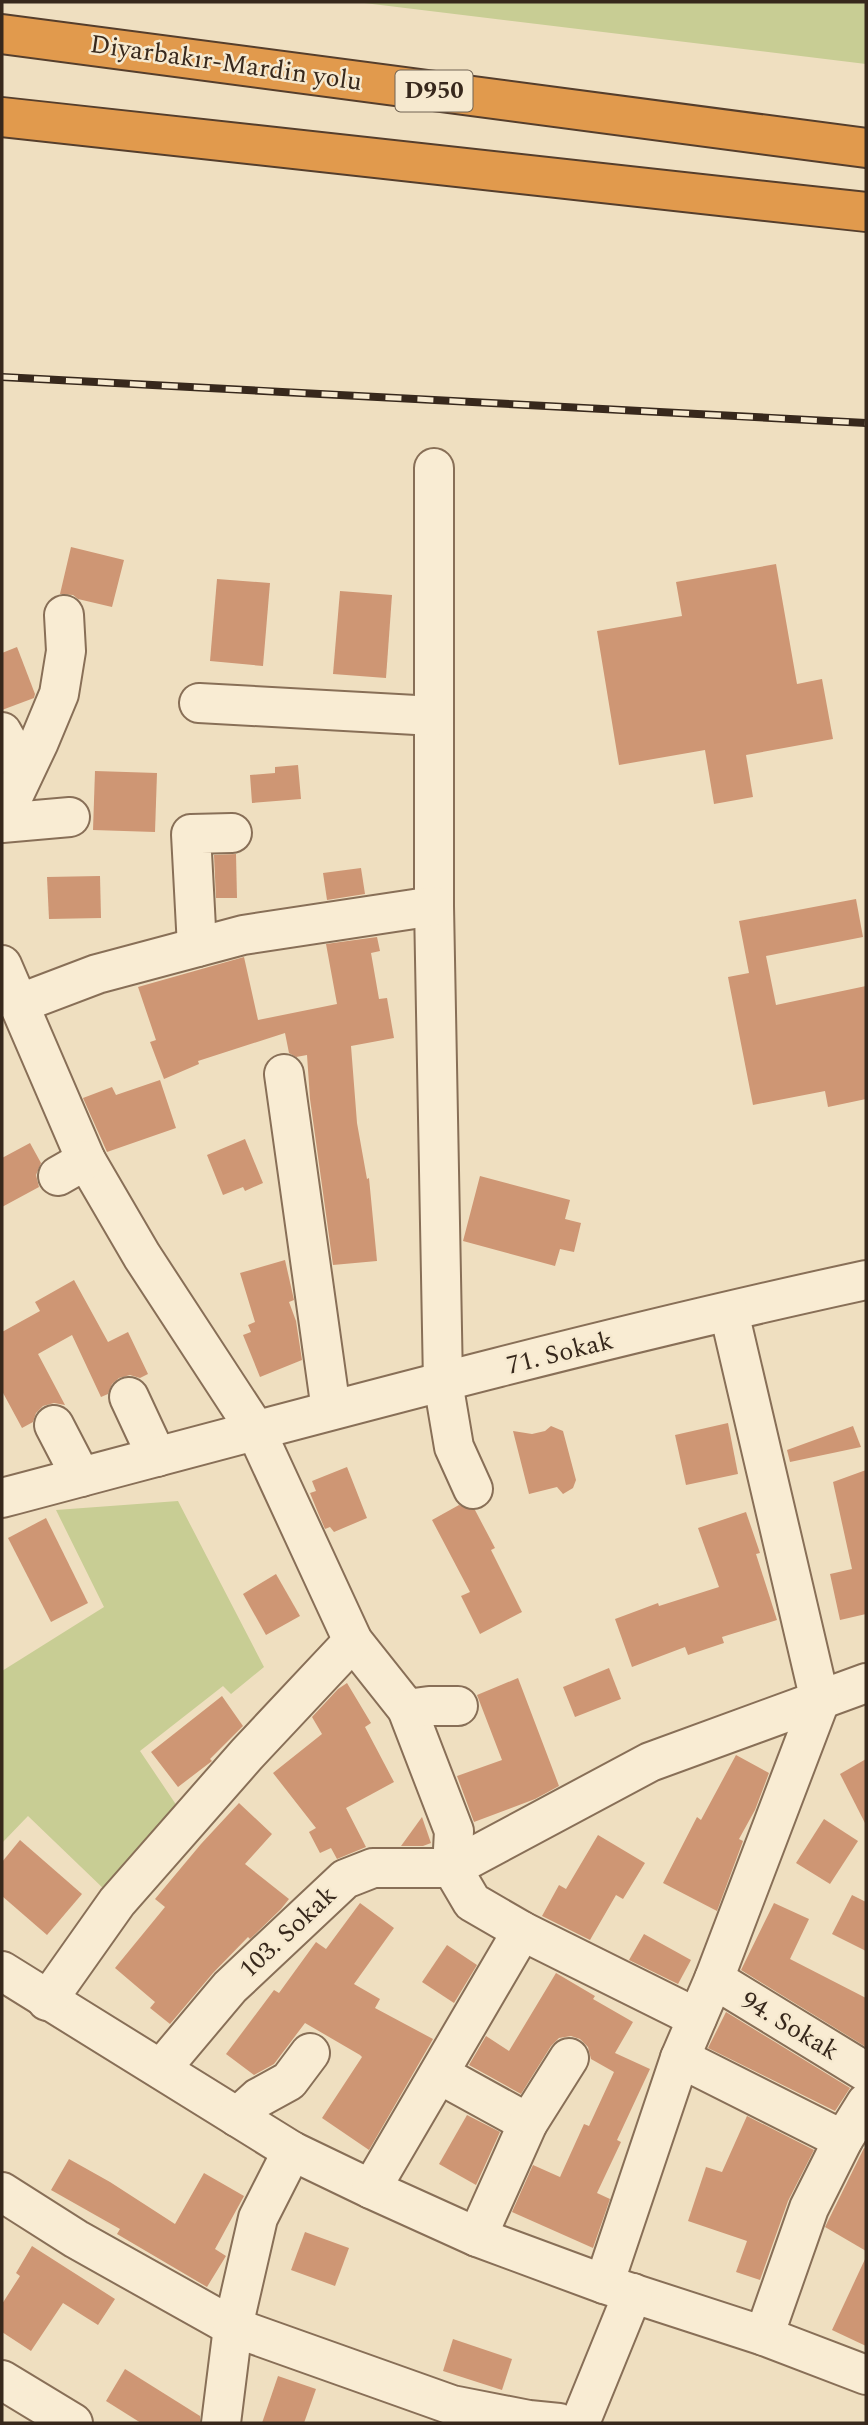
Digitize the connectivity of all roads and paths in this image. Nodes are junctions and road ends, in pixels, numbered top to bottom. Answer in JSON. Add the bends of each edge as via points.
{"nodes":[{"id":1,"x":2,"y":34,"type":"edge"},
{"id":2,"x":2,"y":117,"type":"edge"},
{"id":3,"x":866,"y":148,"type":"edge"},
{"id":4,"x":866,"y":212,"type":"edge"},
{"id":5,"x":434,"y":468,"type":"dead end"},
{"id":6,"x":64,"y":615,"type":"dead end"},
{"id":7,"x":199,"y":703,"type":"dead end"},
{"id":8,"x":434,"y":716,"type":"junction"},
{"id":9,"x":2,"y":732,"type":"edge"},
{"id":10,"x":24,"y":771,"type":"junction"},
{"id":11,"x":70,"y":817,"type":"dead end"},
{"id":12,"x":2,"y":821,"type":"edge"},
{"id":13,"x":232,"y":833,"type":"dead end"},
{"id":14,"x":434,"y":906,"type":"junction"},
{"id":15,"x":197,"y":947,"type":"junction"},
{"id":16,"x":2,"y":965,"type":"edge"},
{"id":17,"x":18,"y":1004,"type":"junction"},
{"id":18,"x":284,"y":1074,"type":"dead end"},
{"id":19,"x":866,"y":1280,"type":"edge"},
{"id":20,"x":729,"y":1312,"type":"junction"},
{"id":21,"x":443,"y":1382,"type":"junction"},
{"id":22,"x":129,"y":1397,"type":"dead end"},
{"id":23,"x":331,"y":1410,"type":"junction"},
{"id":24,"x":54,"y":1425,"type":"dead end"},
{"id":25,"x":255,"y":1429,"type":"junction"},
{"id":26,"x":158,"y":1457,"type":"junction"},
{"id":27,"x":81,"y":1476,"type":"junction"},
{"id":28,"x":473,"y":1489,"type":"dead end"},
{"id":29,"x":3,"y":1496,"type":"edge"},
{"id":30,"x":353,"y":1641,"type":"junction"},
{"id":31,"x":866,"y":1683,"type":"edge"},
{"id":32,"x":820,"y":1701,"type":"junction"},
{"id":33,"x":458,"y":1706,"type":"dead end"},
{"id":34,"x":407,"y":1709,"type":"junction"},
{"id":35,"x":452,"y":1868,"type":"junction"},
{"id":36,"x":522,"y":1931,"type":"junction"},
{"id":37,"x":2,"y":1971,"type":"edge"},
{"id":38,"x":714,"y":1979,"type":"junction"},
{"id":39,"x":47,"y":2001,"type":"junction"},
{"id":40,"x":697,"y":2018,"type":"junction"},
{"id":41,"x":310,"y":2053,"type":"dead end"},
{"id":42,"x":680,"y":2057,"type":"junction"},
{"id":43,"x":569,"y":2058,"type":"dead end"},
{"id":44,"x":161,"y":2068,"type":"junction"},
{"id":45,"x":866,"y":2072,"type":"edge"},
{"id":46,"x":439,"y":2074,"type":"junction"},
{"id":47,"x":866,"y":2103,"type":"edge"},
{"id":48,"x":237,"y":2116,"type":"junction"},
{"id":49,"x":528,"y":2123,"type":"junction"},
{"id":50,"x":843,"y":2140,"type":"junction"},
{"id":51,"x":292,"y":2151,"type":"junction"},
{"id":52,"x":371,"y":2189,"type":"junction"},
{"id":53,"x":2,"y":2192,"type":"edge"},
{"id":54,"x":477,"y":2237,"type":"junction"},
{"id":55,"x":618,"y":2289,"type":"junction"},
{"id":56,"x":233,"y":2327,"type":"junction"},
{"id":57,"x":764,"y":2336,"type":"junction"},
{"id":58,"x":866,"y":2375,"type":"edge"},
{"id":59,"x":2,"y":2380,"type":"edge"},
{"id":60,"x":72,"y":2423,"type":"edge"},
{"id":61,"x":221,"y":2423,"type":"edge"},
{"id":62,"x":559,"y":2423,"type":"edge"},
{"id":63,"x":580,"y":2423,"type":"edge"}],
"edges":[{"from":1,"to":3,"type":"highway","name":"Diyarbakır-Mardin yolu","number":"D950"},
{"from":2,"to":4,"type":"highway"},
{"from":5,"to":8,"type":"street"},
{"from":6,"to":10,"type":"street","via":[[66,651],[59,694]]},
{"from":7,"to":8,"type":"street"},
{"from":8,"to":14,"type":"street"},
{"from":9,"to":10,"type":"street"},
{"from":10,"to":12,"type":"street"},
{"from":11,"to":12,"type":"street"},
{"from":13,"to":15,"type":"street","via":[[191,834]]},
{"from":14,"to":15,"type":"street","via":[[243,935]]},
{"from":14,"to":21,"type":"street"},
{"from":15,"to":17,"type":"street","via":[[97,974]]},
{"from":16,"to":17,"type":"street"},
{"from":17,"to":25,"type":"street","via":[[72,1168],[142,1256]]},
{"from":18,"to":23,"type":"street"},
{"from":19,"to":20,"type":"street","name":"71. Sokak"},
{"from":20,"to":21,"type":"street","name":"71. Sokak"},
{"from":20,"to":32,"type":"street"},
{"from":21,"to":23,"type":"street","name":"71. Sokak"},
{"from":21,"to":28,"type":"street","via":[[454,1447]]},
{"from":22,"to":26,"type":"street"},
{"from":23,"to":25,"type":"street","name":"71. Sokak"},
{"from":24,"to":27,"type":"street"},
{"from":25,"to":26,"type":"street","name":"71. Sokak"},
{"from":25,"to":30,"type":"street"},
{"from":26,"to":27,"type":"street","name":"71. Sokak"},
{"from":27,"to":29,"type":"street","name":"71. Sokak"},
{"from":30,"to":34,"type":"street"},
{"from":30,"to":39,"type":"street","via":[[117,1902]]},
{"from":31,"to":32,"type":"street"},
{"from":32,"to":35,"type":"street","via":[[650,1762]]},
{"from":32,"to":38,"type":"street"},
{"from":33,"to":34,"type":"street"},
{"from":34,"to":35,"type":"street","via":[[454,1831]]},
{"from":35,"to":36,"type":"street","via":[[472,1902]]},
{"from":35,"to":44,"type":"street","name":"103. Sokak","via":[[373,1868],[345,1879],[230,1987]]},
{"from":36,"to":40,"type":"street"},
{"from":36,"to":46,"type":"street"},
{"from":37,"to":39,"type":"street"},
{"from":38,"to":40,"type":"street"},
{"from":38,"to":45,"type":"street","name":"94. Sokak"},
{"from":39,"to":44,"type":"street"},
{"from":40,"to":42,"type":"street"},
{"from":41,"to":48,"type":"street","via":[[289,2081]]},
{"from":42,"to":50,"type":"street"},
{"from":42,"to":55,"type":"street"},
{"from":43,"to":49,"type":"street"},
{"from":44,"to":48,"type":"street"},
{"from":46,"to":49,"type":"street"},
{"from":46,"to":52,"type":"street"},
{"from":47,"to":50,"type":"street"},
{"from":48,"to":51,"type":"street"},
{"from":49,"to":54,"type":"street"},
{"from":50,"to":57,"type":"street","via":[[809,2207]]},
{"from":51,"to":52,"type":"street"},
{"from":51,"to":56,"type":"street","via":[[258,2218]]},
{"from":52,"to":54,"type":"street"},
{"from":53,"to":56,"type":"street"},
{"from":54,"to":55,"type":"street"},
{"from":55,"to":57,"type":"street"},
{"from":55,"to":63,"type":"street"},
{"from":56,"to":61,"type":"street"},
{"from":56,"to":62,"type":"street","via":[[452,2405]]},
{"from":57,"to":58,"type":"street"},
{"from":59,"to":60,"type":"street"}]}
